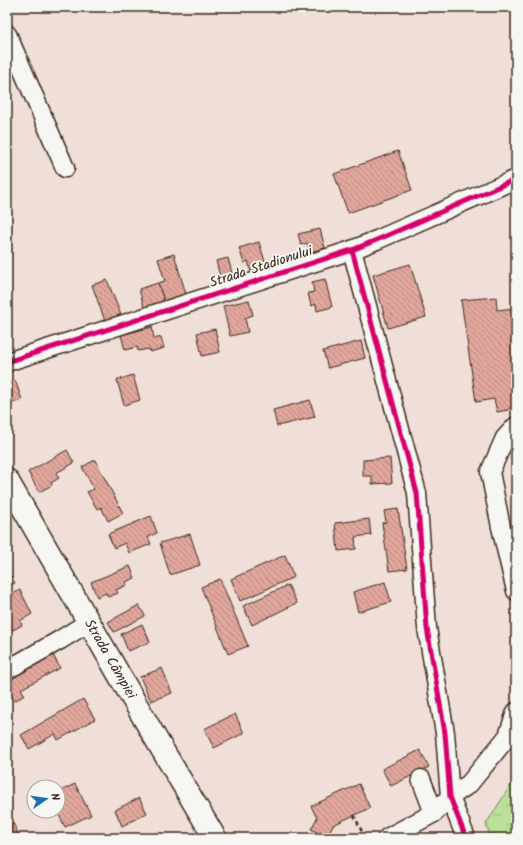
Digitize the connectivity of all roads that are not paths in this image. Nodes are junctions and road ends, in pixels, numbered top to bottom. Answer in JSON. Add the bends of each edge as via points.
{"nodes":[{"id":1,"x":7,"y":34,"type":"edge"},
{"id":2,"x":65,"y":168,"type":"dead end"},
{"id":3,"x":516,"y":179,"type":"edge"},
{"id":4,"x":352,"y":250,"type":"junction"},
{"id":5,"x":7,"y":362,"type":"edge"},
{"id":6,"x":516,"y":426,"type":"edge"},
{"id":7,"x":7,"y":480,"type":"edge"},
{"id":8,"x":516,"y":591,"type":"edge"},
{"id":9,"x":89,"y":622,"type":"junction"},
{"id":10,"x":11,"y":668,"type":"edge"},
{"id":11,"x":516,"y":712,"type":"edge"},
{"id":12,"x":421,"y":779,"type":"dead end"},
{"id":13,"x":450,"y":797,"type":"junction"},
{"id":14,"x":434,"y":813,"type":"junction"},
{"id":15,"x":215,"y":838,"type":"edge"},
{"id":16,"x":387,"y":838,"type":"edge"},
{"id":17,"x":466,"y":838,"type":"edge"}],
"edges":[{"from":1,"to":2,"type":"street"},
{"from":3,"to":4,"type":"street","name":"Strada Stadionului"},
{"from":4,"to":5,"type":"street","name":"Strada Stadionului"},
{"from":4,"to":13,"type":"street","via":[[417,493],[427,628],[445,733]]},
{"from":6,"to":8,"type":"street","via":[[505,438],[490,472]]},
{"from":7,"to":9,"type":"main road","name":"Strada Câmpiei"},
{"from":9,"to":10,"type":"street"},
{"from":9,"to":15,"type":"main road","name":"Strada Câmpiei"},
{"from":11,"to":13,"type":"street","via":[[508,736],[469,784]]},
{"from":12,"to":14,"type":"street"},
{"from":13,"to":14,"type":"street"},
{"from":13,"to":17,"type":"street"},
{"from":14,"to":16,"type":"street"}]}
